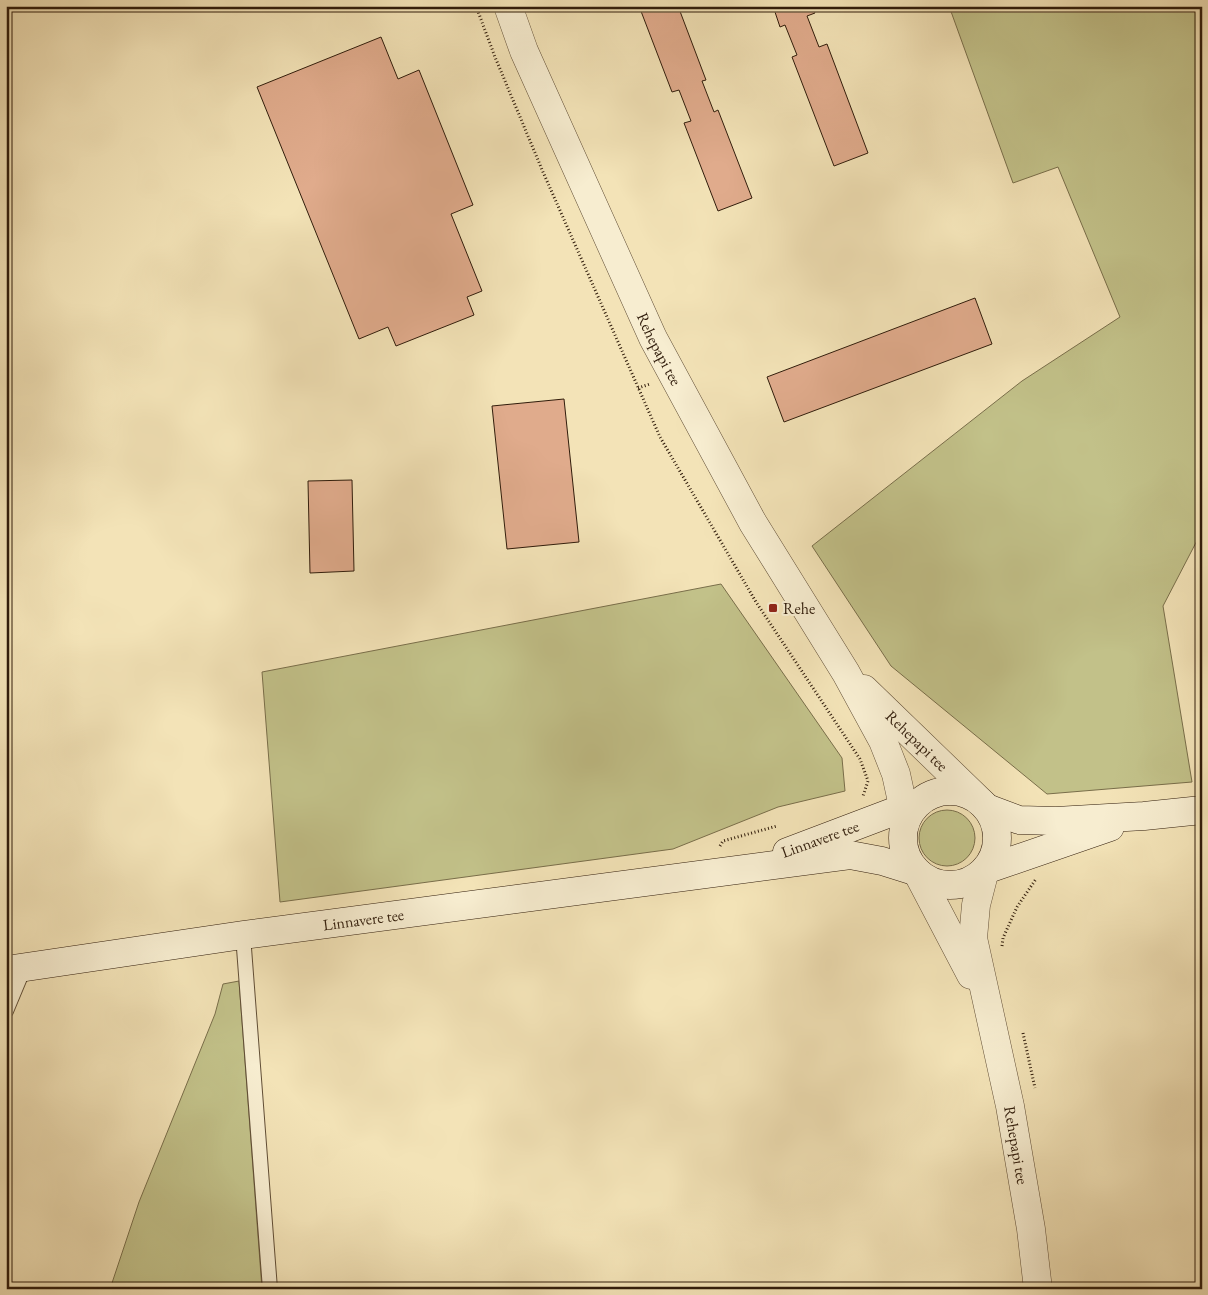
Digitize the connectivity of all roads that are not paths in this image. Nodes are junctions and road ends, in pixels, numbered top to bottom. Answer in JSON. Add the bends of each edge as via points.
{"nodes":[{"id":1,"x":508,"y":6,"type":"edge"},
{"id":2,"x":846,"y":673,"type":"junction"},
{"id":3,"x":987,"y":808,"type":"junction"},
{"id":4,"x":910,"y":810,"type":"junction"},
{"id":5,"x":1202,"y":810,"type":"edge"},
{"id":6,"x":1144,"y":816,"type":"junction"},
{"id":7,"x":985,"y":870,"type":"junction"},
{"id":8,"x":917,"y":872,"type":"junction"},
{"id":9,"x":710,"y":874,"type":"junction"},
{"id":10,"x":243,"y":935,"type":"junction"},
{"id":11,"x":15,"y":969,"type":"edge"},
{"id":12,"x":986,"y":1002,"type":"junction"},
{"id":13,"x":6,"y":1011,"type":"edge"},
{"id":14,"x":270,"y":1289,"type":"edge"},
{"id":15,"x":1038,"y":1289,"type":"edge"}],
"edges":[{"from":1,"to":2,"type":"street","name":"Rehepapi tee","via":[[524,51],[653,338],[753,523]]},
{"from":2,"to":3,"type":"street","name":"Rehepapi tee"},
{"from":2,"to":4,"type":"street","name":"Rehepapi tee","via":[[883,741]]},
{"from":3,"to":4,"type":"street","name":"Linnavere tee","via":[[961,792],[946,791],[932,794]]},
{"from":3,"to":6,"type":"street","name":"Linnavere tee","via":[[1019,820]]},
{"from":3,"to":7,"type":"street","via":[[994,820],[997,846]]},
{"from":4,"to":8,"type":"street","via":[[903,834],[904,848]]},
{"from":4,"to":9,"type":"street","name":"Linnavere tee"},
{"from":5,"to":6,"type":"street","name":"Linnavere tee"},
{"from":6,"to":7,"type":"street","name":"Linnavere tee"},
{"from":7,"to":8,"type":"street","name":"Linnavere tee","via":[[959,885],[936,883]]},
{"from":7,"to":12,"type":"street","name":"Rehepapi tee","via":[[976,905],[973,938]]},
{"from":8,"to":9,"type":"street","name":"Linnavere tee","via":[[850,855]]},
{"from":8,"to":12,"type":"street","name":"Rehepapi tee"},
{"from":9,"to":10,"type":"street","name":"Linnavere tee"},
{"from":10,"to":11,"type":"street","name":"Linnavere tee"},
{"from":10,"to":14,"type":"lane"},
{"from":11,"to":13,"type":"lane"},
{"from":12,"to":15,"type":"street","name":"Rehepapi tee","via":[[1032,1229]]}]}
